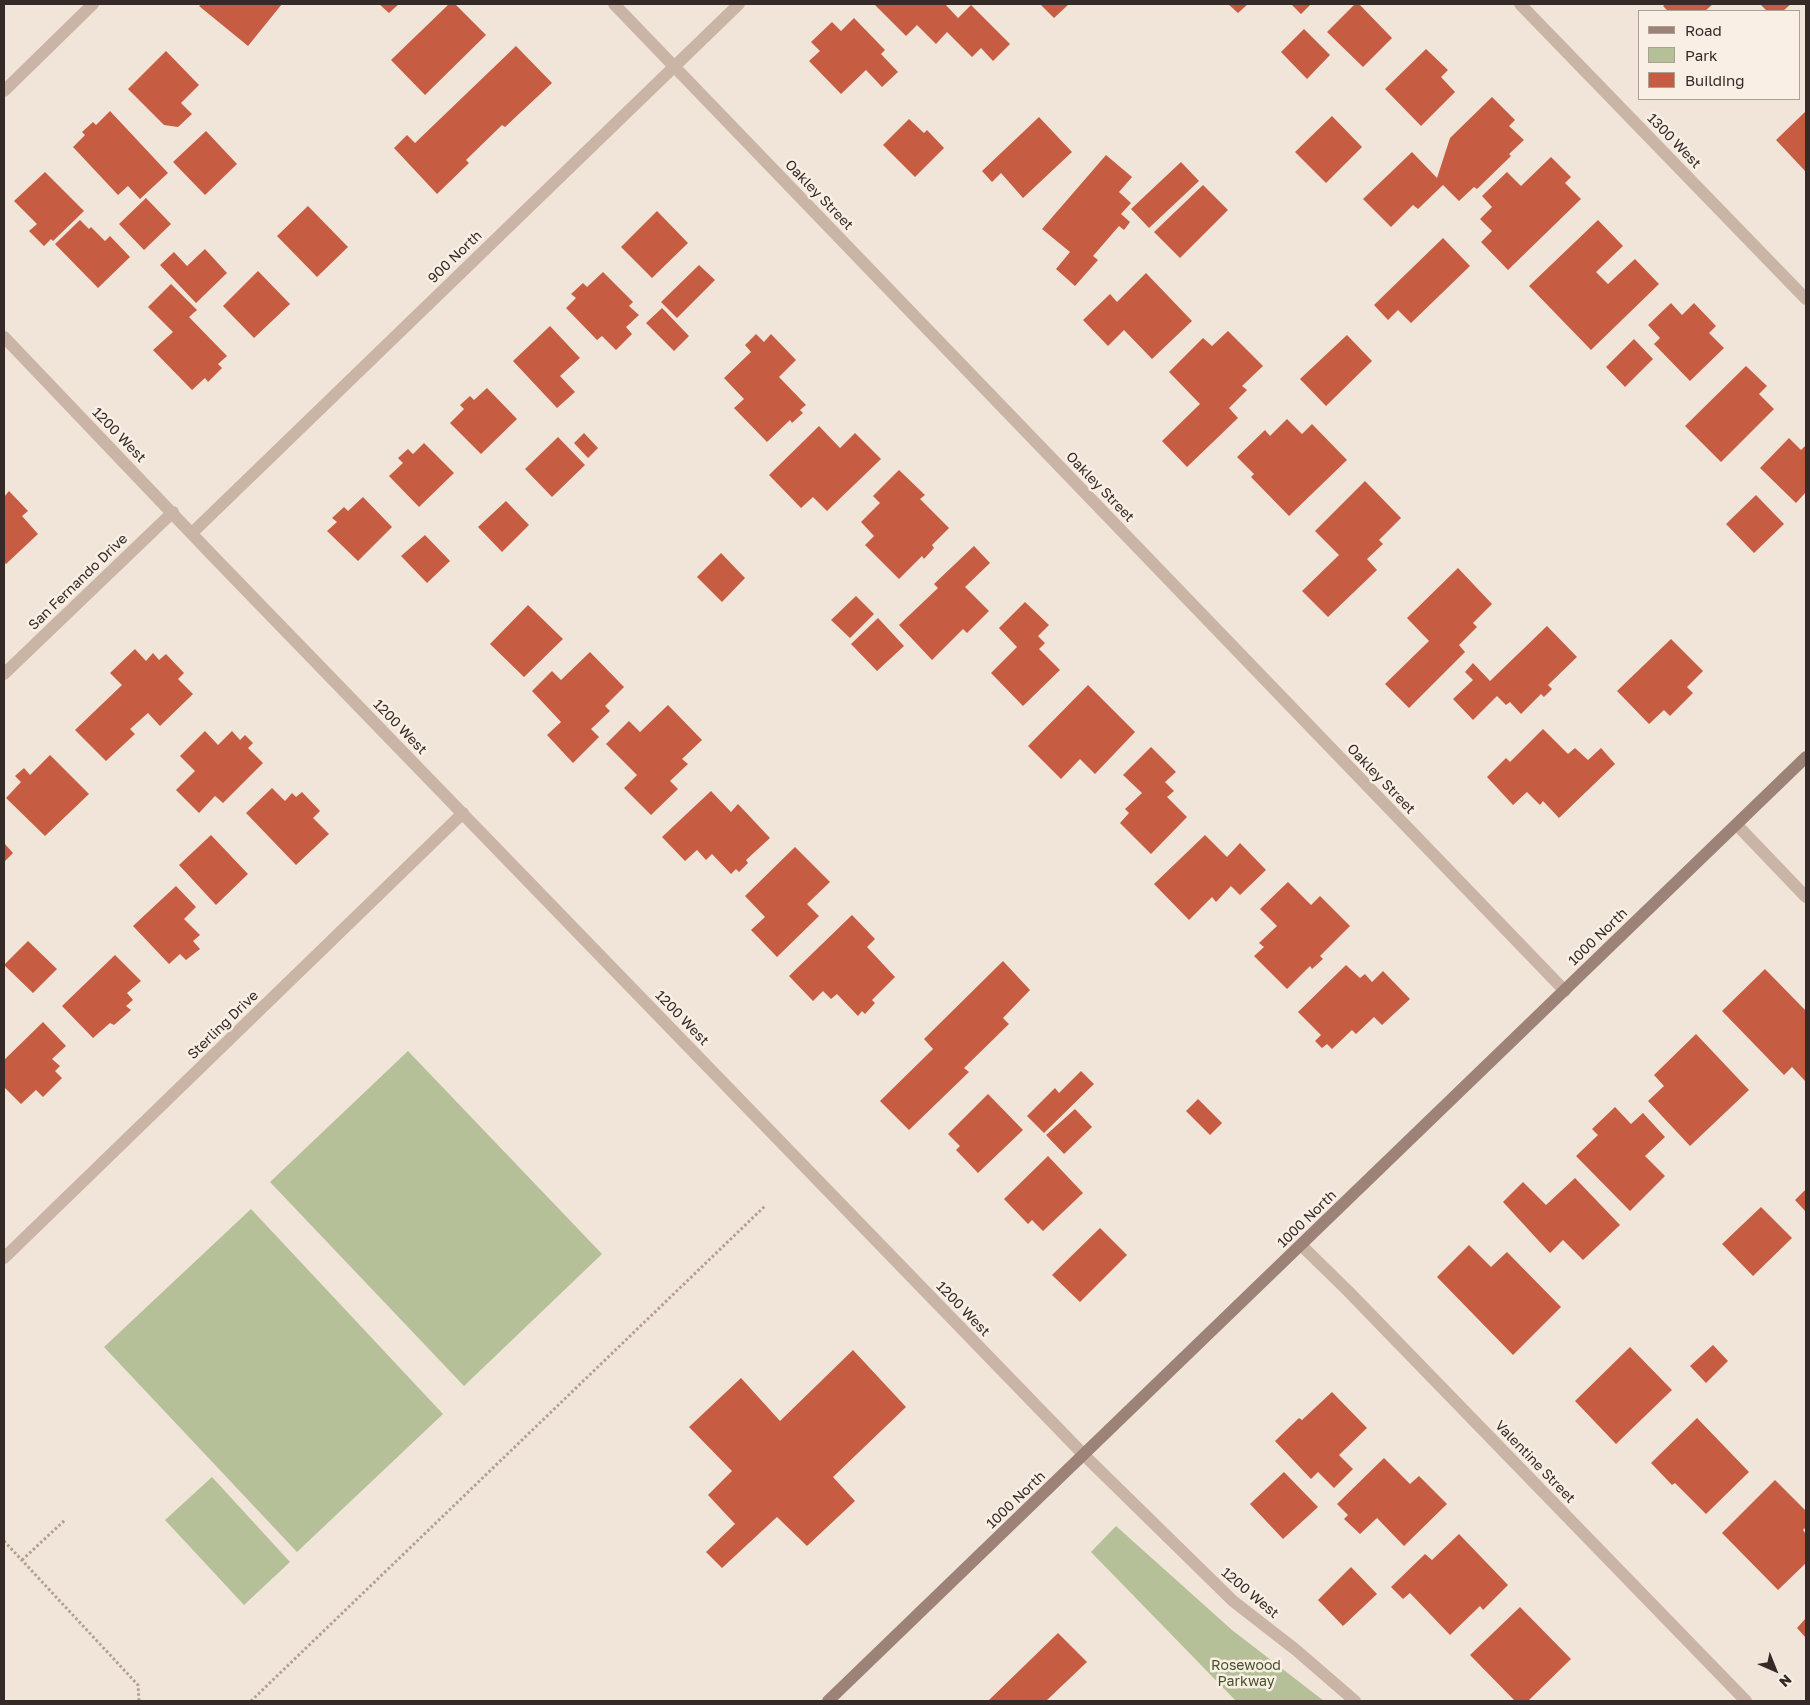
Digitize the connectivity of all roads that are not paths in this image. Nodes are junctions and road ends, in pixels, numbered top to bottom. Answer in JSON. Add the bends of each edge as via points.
{"nodes":[{"id":1,"x":93,"y":4,"type":"edge"},
{"id":2,"x":614,"y":4,"type":"edge"},
{"id":3,"x":739,"y":4,"type":"edge"},
{"id":4,"x":1520,"y":4,"type":"edge"},
{"id":5,"x":674,"y":66,"type":"junction"},
{"id":6,"x":4,"y":91,"type":"edge"},
{"id":7,"x":1806,"y":299,"type":"edge"},
{"id":8,"x":4,"y":337,"type":"edge"},
{"id":9,"x":172,"y":512,"type":"junction"},
{"id":10,"x":192,"y":532,"type":"junction"},
{"id":11,"x":4,"y":674,"type":"edge"},
{"id":12,"x":1806,"y":757,"type":"edge"},
{"id":13,"x":463,"y":813,"type":"junction"},
{"id":14,"x":1737,"y":825,"type":"junction"},
{"id":15,"x":1806,"y":897,"type":"edge"},
{"id":16,"x":1565,"y":991,"type":"junction"},
{"id":17,"x":1302,"y":1246,"type":"junction"},
{"id":18,"x":4,"y":1258,"type":"edge"},
{"id":19,"x":1084,"y":1455,"type":"junction"},
{"id":20,"x":828,"y":1701,"type":"edge"},
{"id":21,"x":1355,"y":1701,"type":"edge"},
{"id":22,"x":1746,"y":1701,"type":"edge"}],
"edges":[{"from":1,"to":6,"type":"street"},
{"from":2,"to":5,"type":"street","name":"Oakley Street"},
{"from":3,"to":5,"type":"street","name":"900 North"},
{"from":4,"to":7,"type":"street","name":"1300 West"},
{"from":5,"to":10,"type":"street","name":"900 North"},
{"from":5,"to":16,"type":"street","name":"Oakley Street"},
{"from":8,"to":9,"type":"street","name":"1200 West"},
{"from":9,"to":10,"type":"street","name":"1200 West"},
{"from":9,"to":11,"type":"street","name":"San Fernando Drive"},
{"from":10,"to":13,"type":"street","name":"1200 West"},
{"from":12,"to":14,"type":"street","name":"1000 North"},
{"from":13,"to":18,"type":"street","name":"Sterling Drive"},
{"from":13,"to":19,"type":"street","name":"1200 West"},
{"from":14,"to":15,"type":"street"},
{"from":14,"to":16,"type":"street","name":"1000 North"},
{"from":16,"to":17,"type":"street","name":"1000 North"},
{"from":17,"to":19,"type":"street","name":"1000 North"},
{"from":17,"to":22,"type":"street","name":"Valentine Street"},
{"from":19,"to":20,"type":"street","name":"1000 North"},
{"from":19,"to":21,"type":"street","name":"1200 West","via":[[1234,1601]]}]}
